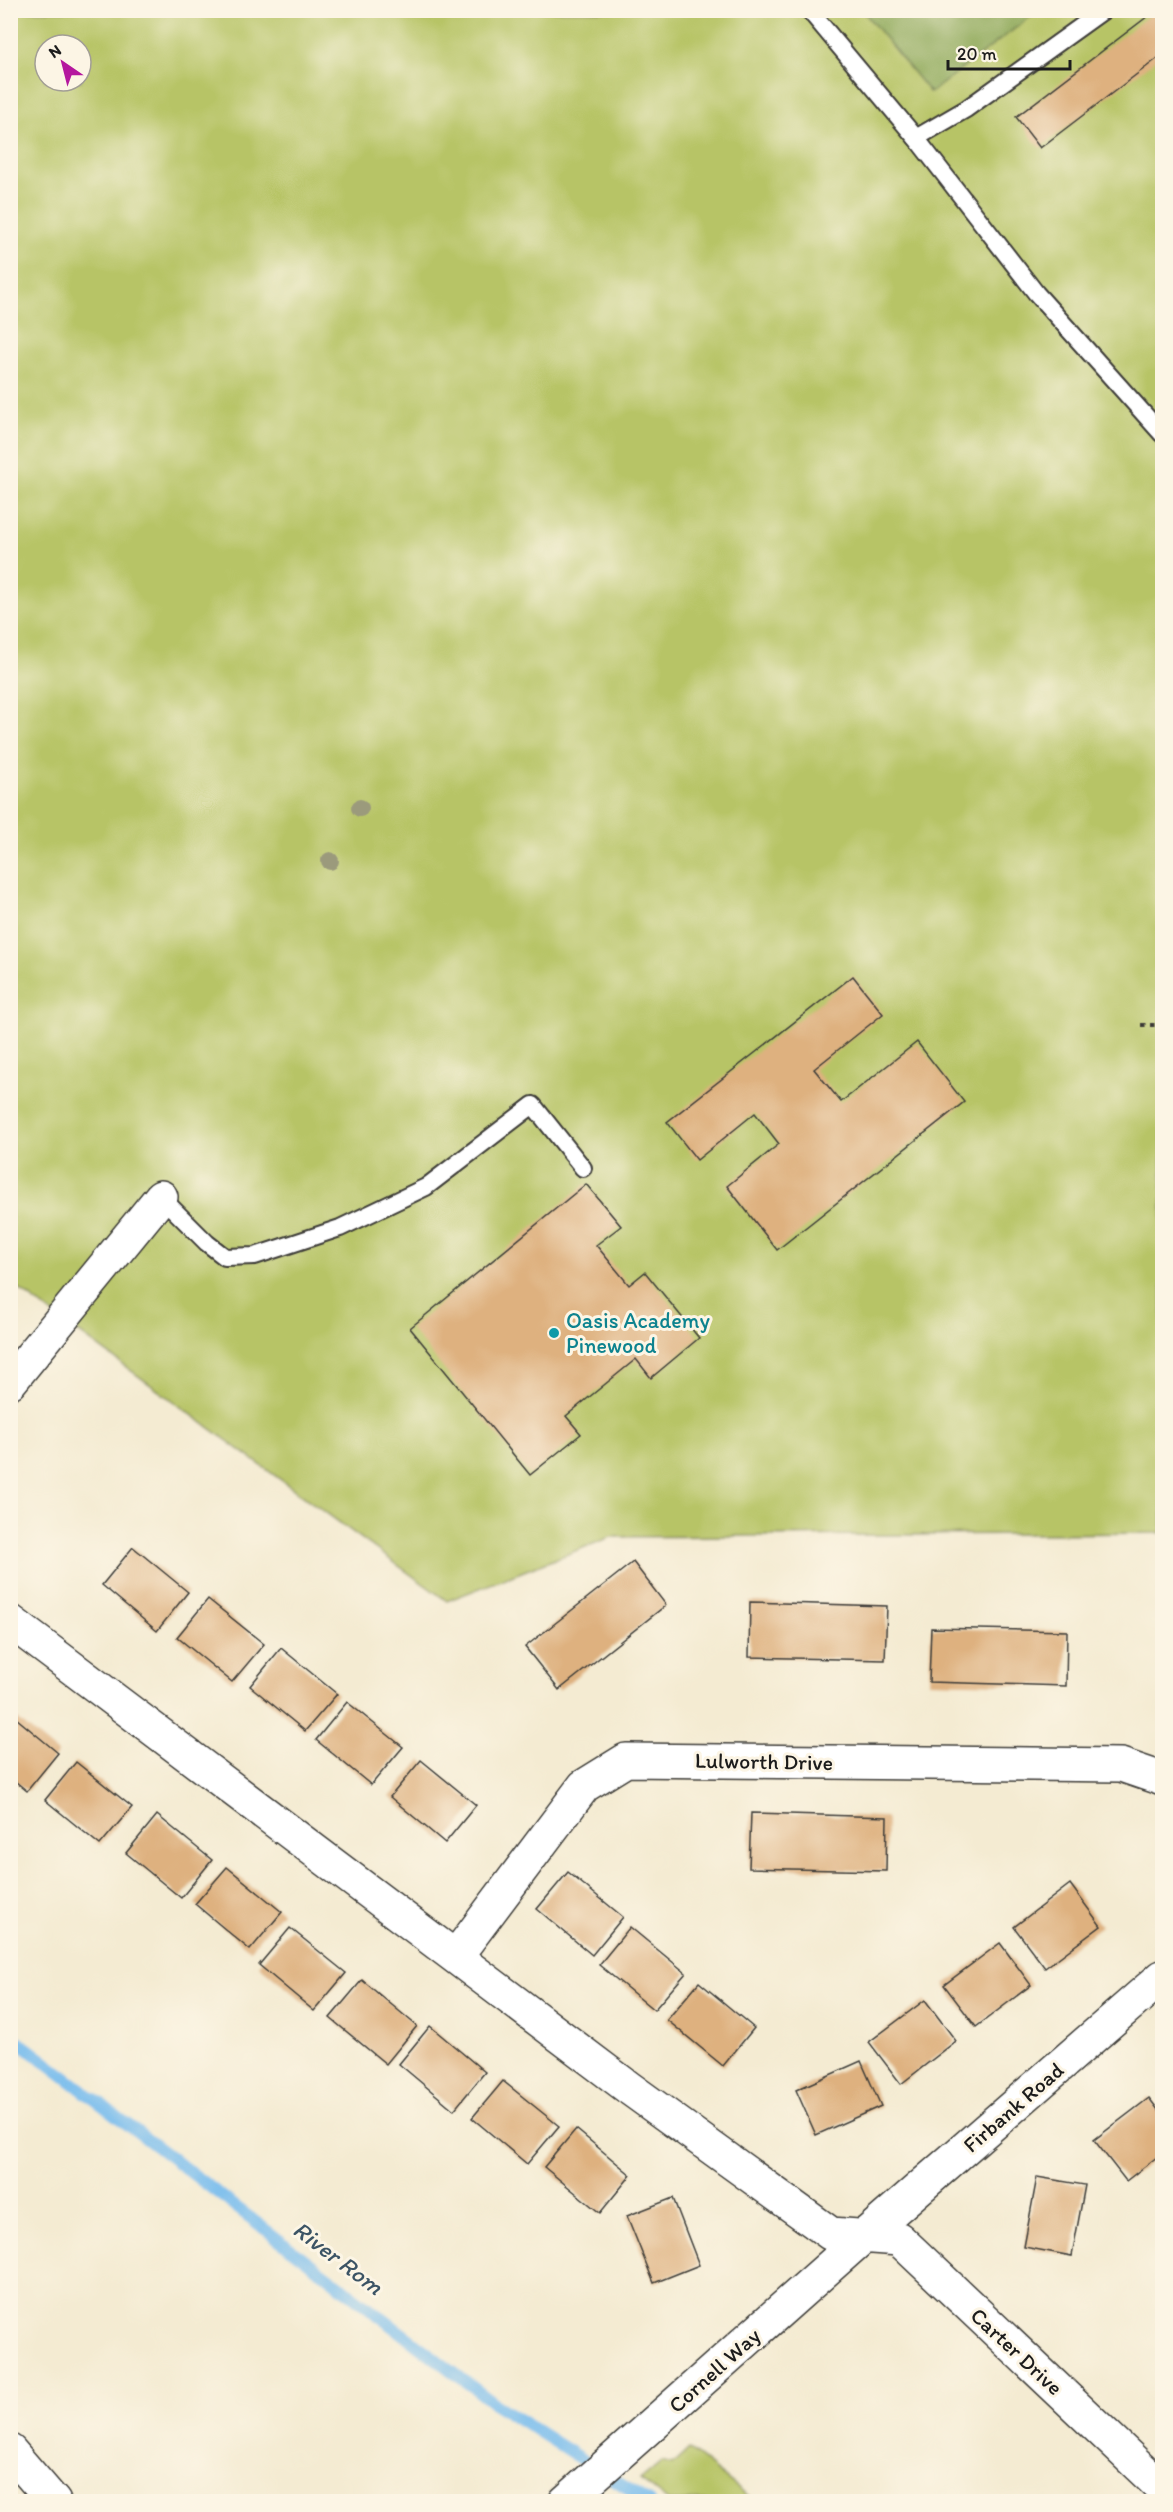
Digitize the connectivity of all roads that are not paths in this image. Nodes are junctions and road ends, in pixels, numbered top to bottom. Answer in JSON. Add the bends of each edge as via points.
{"nodes":[{"id":1,"x":809,"y":10,"type":"edge"},
{"id":2,"x":1104,"y":10,"type":"edge"},
{"id":3,"x":916,"y":138,"type":"junction"},
{"id":4,"x":1162,"y":434,"type":"edge"},
{"id":5,"x":583,"y":1167,"type":"dead end"},
{"id":6,"x":161,"y":1197,"type":"joint"},
{"id":7,"x":10,"y":1382,"type":"edge"},
{"id":8,"x":10,"y":1621,"type":"edge"},
{"id":9,"x":1162,"y":1779,"type":"edge"},
{"id":10,"x":456,"y":1956,"type":"junction"},
{"id":11,"x":1162,"y":1977,"type":"edge"},
{"id":12,"x":863,"y":2237,"type":"junction"},
{"id":13,"x":10,"y":2451,"type":"edge"},
{"id":14,"x":1162,"y":2488,"type":"edge"},
{"id":15,"x":565,"y":2501,"type":"edge"},
{"id":16,"x":54,"y":2502,"type":"edge"}],
"edges":[{"from":1,"to":3,"type":"lane"},
{"from":2,"to":3,"type":"lane","via":[[966,108]]},
{"from":3,"to":4,"type":"lane","via":[[1036,293]]},
{"from":5,"to":6,"type":"lane","via":[[534,1105],[426,1187],[340,1228],[255,1256],[225,1257]]},
{"from":6,"to":7,"type":"street"},
{"from":8,"to":10,"type":"street","name":"Carter Drive"},
{"from":9,"to":10,"type":"street","name":"Lulworth Drive","via":[[1121,1765],[626,1760],[584,1786]]},
{"from":10,"to":12,"type":"street","name":"Carter Drive","via":[[629,2088],[831,2234]]},
{"from":11,"to":12,"type":"street","name":"Firbank Road"},
{"from":12,"to":14,"type":"street","name":"Carter Drive","via":[[898,2239]]},
{"from":12,"to":15,"type":"street","name":"Cornell Way"},
{"from":13,"to":16,"type":"street"}]}
